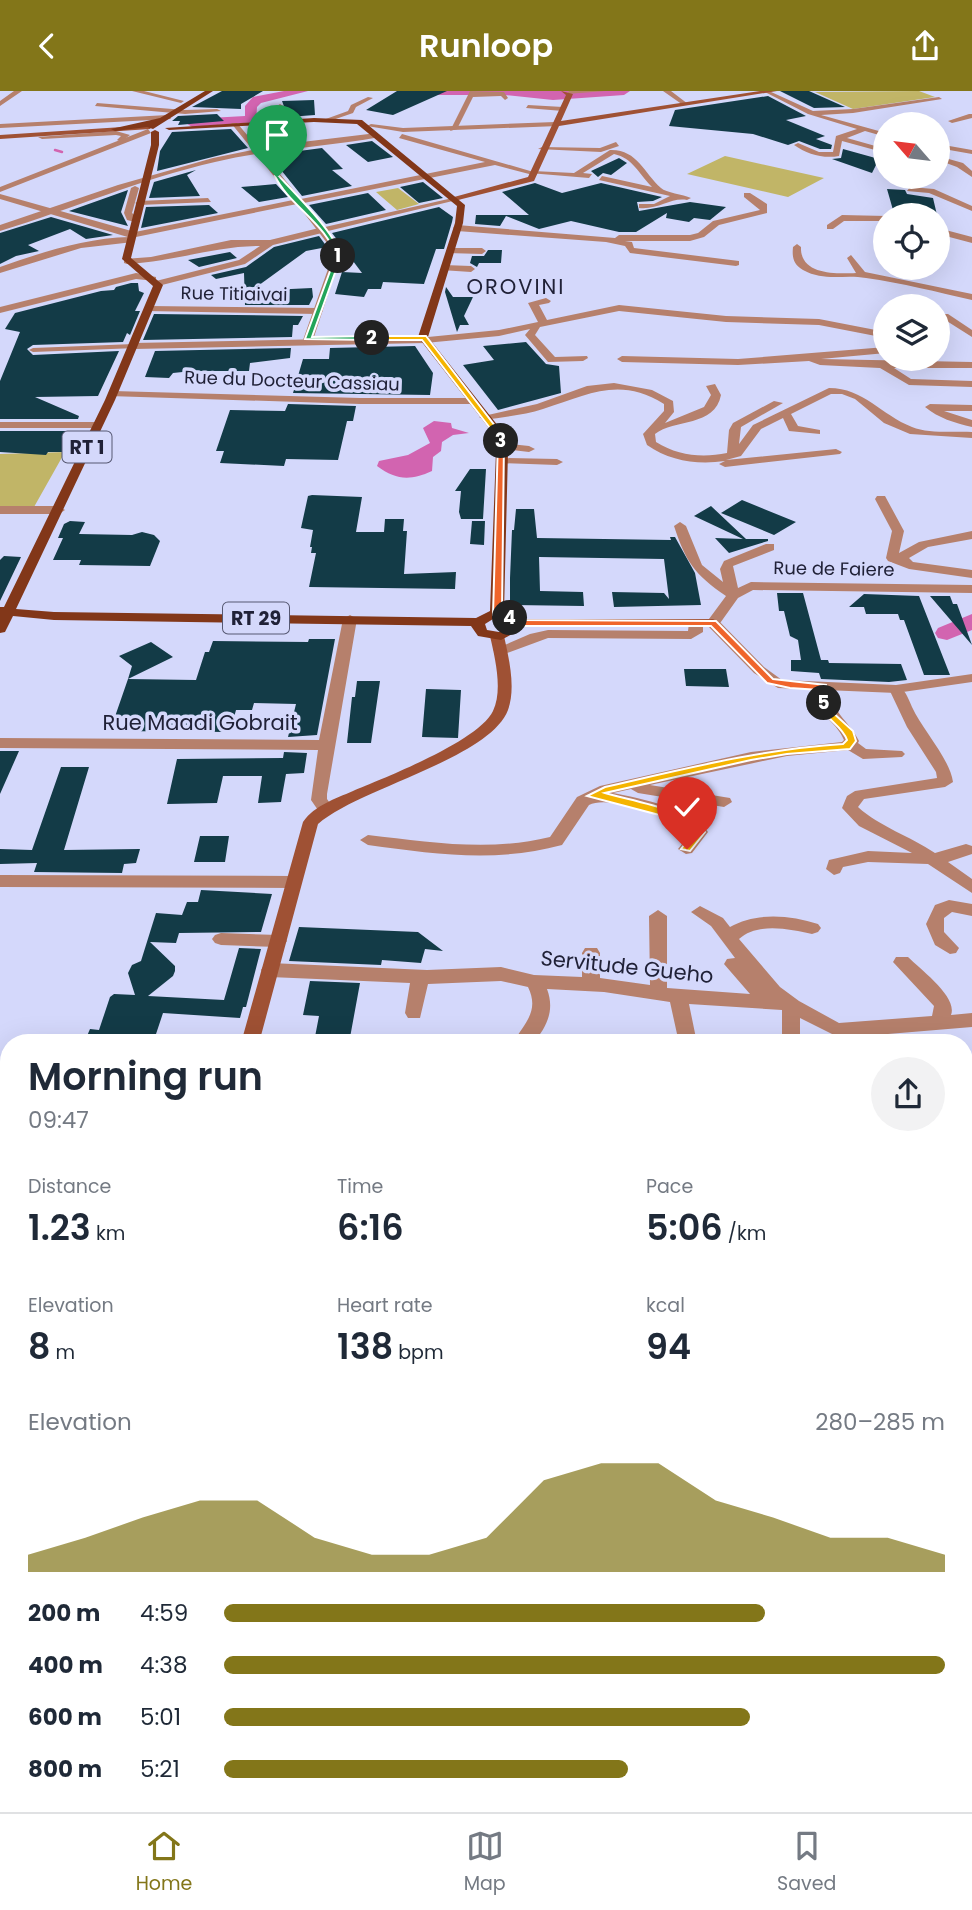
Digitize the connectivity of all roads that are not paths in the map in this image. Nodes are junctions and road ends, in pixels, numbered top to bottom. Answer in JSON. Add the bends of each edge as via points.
{"nodes":[{"id":1,"x":19,"y":91,"type":"edge"},
{"id":2,"x":135,"y":91,"type":"edge"},
{"id":3,"x":210,"y":91,"type":"edge"},
{"id":4,"x":602,"y":91,"type":"edge"},
{"id":5,"x":666,"y":91,"type":"edge"},
{"id":6,"x":472,"y":93,"type":"edge"},
{"id":7,"x":771,"y":93,"type":"edge"},
{"id":8,"x":352,"y":94,"type":"dead end"},
{"id":9,"x":568,"y":94,"type":"edge"},
{"id":10,"x":369,"y":98,"type":"dead end"},
{"id":11,"x":505,"y":98,"type":"dead end"},
{"id":12,"x":939,"y":99,"type":"dead end"},
{"id":13,"x":192,"y":102,"type":"junction"},
{"id":14,"x":0,"y":104,"type":"edge"},
{"id":15,"x":685,"y":104,"type":"junction"},
{"id":16,"x":97,"y":105,"type":"dead end"},
{"id":17,"x":280,"y":106,"type":"dead end"},
{"id":18,"x":353,"y":106,"type":"junction"},
{"id":19,"x":528,"y":107,"type":"dead end"},
{"id":20,"x":563,"y":109,"type":"junction"},
{"id":21,"x":216,"y":111,"type":"dead end"},
{"id":22,"x":178,"y":113,"type":"junction"},
{"id":23,"x":346,"y":113,"type":"junction"},
{"id":24,"x":810,"y":113,"type":"junction"},
{"id":25,"x":972,"y":116,"type":"edge"},
{"id":26,"x":167,"y":117,"type":"junction"},
{"id":27,"x":327,"y":120,"type":"junction"},
{"id":28,"x":282,"y":121,"type":"junction"},
{"id":29,"x":952,"y":121,"type":"dead end"},
{"id":30,"x":360,"y":123,"type":"junction"},
{"id":31,"x":555,"y":124,"type":"junction"},
{"id":32,"x":234,"y":125,"type":"junction"},
{"id":33,"x":0,"y":126,"type":"edge"},
{"id":34,"x":196,"y":126,"type":"junction"},
{"id":35,"x":216,"y":126,"type":"junction"},
{"id":36,"x":372,"y":126,"type":"junction"},
{"id":37,"x":168,"y":127,"type":"junction"},
{"id":38,"x":115,"y":129,"type":"junction"},
{"id":39,"x":453,"y":129,"type":"junction"},
{"id":40,"x":151,"y":130,"type":"junction"},
{"id":41,"x":862,"y":130,"type":"junction"},
{"id":42,"x":873,"y":132,"type":"edge"},
{"id":43,"x":377,"y":135,"type":"junction"},
{"id":44,"x":42,"y":137,"type":"junction"},
{"id":45,"x":839,"y":138,"type":"junction"},
{"id":46,"x":0,"y":139,"type":"edge"},
{"id":47,"x":121,"y":140,"type":"junction"},
{"id":48,"x":616,"y":144,"type":"dead end"},
{"id":49,"x":155,"y":145,"type":"junction"},
{"id":50,"x":798,"y":145,"type":"dead end"},
{"id":51,"x":873,"y":147,"type":"edge"},
{"id":52,"x":950,"y":148,"type":"edge"},
{"id":53,"x":542,"y":149,"type":"junction"},
{"id":54,"x":257,"y":151,"type":"junction"},
{"id":55,"x":972,"y":152,"type":"edge"},
{"id":56,"x":950,"y":159,"type":"edge"},
{"id":57,"x":950,"y":161,"type":"edge"},
{"id":58,"x":496,"y":162,"type":"junction"},
{"id":59,"x":972,"y":164,"type":"edge"},
{"id":60,"x":620,"y":172,"type":"dead end"},
{"id":61,"x":533,"y":173,"type":"junction"},
{"id":62,"x":577,"y":174,"type":"junction"},
{"id":63,"x":972,"y":175,"type":"edge"},
{"id":64,"x":428,"y":176,"type":"junction"},
{"id":65,"x":147,"y":178,"type":"junction"},
{"id":66,"x":602,"y":178,"type":"junction"},
{"id":67,"x":136,"y":182,"type":"junction"},
{"id":68,"x":618,"y":184,"type":"dead end"},
{"id":69,"x":657,"y":188,"type":"junction"},
{"id":70,"x":910,"y":189,"type":"dead end"},
{"id":71,"x":0,"y":190,"type":"edge"},
{"id":72,"x":747,"y":195,"type":"dead end"},
{"id":73,"x":0,"y":197,"type":"edge"},
{"id":74,"x":675,"y":197,"type":"junction"},
{"id":75,"x":457,"y":199,"type":"junction"},
{"id":76,"x":208,"y":200,"type":"dead end"},
{"id":77,"x":297,"y":202,"type":"junction"},
{"id":78,"x":139,"y":203,"type":"junction"},
{"id":79,"x":642,"y":206,"type":"dead end"},
{"id":80,"x":972,"y":209,"type":"edge"},
{"id":81,"x":50,"y":210,"type":"junction"},
{"id":82,"x":135,"y":219,"type":"junction"},
{"id":83,"x":873,"y":219,"type":"edge"},
{"id":84,"x":458,"y":227,"type":"junction"},
{"id":85,"x":830,"y":227,"type":"dead end"},
{"id":86,"x":0,"y":228,"type":"edge"},
{"id":87,"x":569,"y":229,"type":"dead end"},
{"id":88,"x":323,"y":230,"type":"junction"},
{"id":89,"x":556,"y":232,"type":"junction"},
{"id":90,"x":950,"y":234,"type":"edge"},
{"id":91,"x":131,"y":236,"type":"junction"},
{"id":92,"x":972,"y":240,"type":"edge"},
{"id":93,"x":270,"y":243,"type":"junction"},
{"id":94,"x":452,"y":246,"type":"junction"},
{"id":95,"x":482,"y":247,"type":"dead end"},
{"id":96,"x":797,"y":247,"type":"dead end"},
{"id":97,"x":850,"y":258,"type":"dead end"},
{"id":98,"x":127,"y":261,"type":"junction"},
{"id":99,"x":736,"y":263,"type":"dead end"},
{"id":100,"x":2,"y":268,"type":"edge"},
{"id":101,"x":444,"y":268,"type":"junction"},
{"id":102,"x":471,"y":269,"type":"dead end"},
{"id":103,"x":862,"y":274,"type":"junction"},
{"id":104,"x":147,"y":276,"type":"junction"},
{"id":105,"x":918,"y":280,"type":"edge"},
{"id":106,"x":929,"y":286,"type":"junction"},
{"id":107,"x":972,"y":297,"type":"edge"},
{"id":108,"x":546,"y":301,"type":"dead end"},
{"id":109,"x":149,"y":309,"type":"junction"},
{"id":110,"x":0,"y":310,"type":"edge"},
{"id":111,"x":318,"y":311,"type":"junction"},
{"id":112,"x":950,"y":320,"type":"edge"},
{"id":113,"x":539,"y":323,"type":"junction"},
{"id":114,"x":873,"y":332,"type":"edge"},
{"id":115,"x":971,"y":336,"type":"edge"},
{"id":116,"x":425,"y":339,"type":"junction"},
{"id":117,"x":308,"y":340,"type":"junction"},
{"id":118,"x":134,"y":346,"type":"junction"},
{"id":119,"x":33,"y":350,"type":"dead end"},
{"id":120,"x":873,"y":351,"type":"edge"},
{"id":121,"x":583,"y":358,"type":"dead end"},
{"id":122,"x":812,"y":358,"type":"junction"},
{"id":123,"x":622,"y":359,"type":"dead end"},
{"id":124,"x":873,"y":365,"type":"edge"},
{"id":125,"x":950,"y":365,"type":"edge"},
{"id":126,"x":972,"y":365,"type":"edge"},
{"id":127,"x":892,"y":371,"type":"edge"},
{"id":128,"x":712,"y":382,"type":"dead end"},
{"id":129,"x":972,"y":384,"type":"edge"},
{"id":130,"x":113,"y":394,"type":"junction"},
{"id":131,"x":471,"y":401,"type":"junction"},
{"id":132,"x":778,"y":403,"type":"dead end"},
{"id":133,"x":972,"y":408,"type":"edge"},
{"id":134,"x":785,"y":414,"type":"junction"},
{"id":135,"x":484,"y":417,"type":"junction"},
{"id":136,"x":972,"y":424,"type":"edge"},
{"id":137,"x":0,"y":425,"type":"edge"},
{"id":138,"x":97,"y":425,"type":"junction"},
{"id":139,"x":652,"y":430,"type":"junction"},
{"id":140,"x":817,"y":432,"type":"dead end"},
{"id":141,"x":972,"y":435,"type":"edge"},
{"id":142,"x":501,"y":446,"type":"junction"},
{"id":143,"x":654,"y":446,"type":"junction"},
{"id":144,"x":528,"y":449,"type":"dead end"},
{"id":145,"x":836,"y":452,"type":"dead end"},
{"id":146,"x":733,"y":456,"type":"junction"},
{"id":147,"x":557,"y":462,"type":"dead end"},
{"id":148,"x":501,"y":467,"type":"junction"},
{"id":149,"x":537,"y":473,"type":"dead end"},
{"id":150,"x":881,"y":499,"type":"dead end"},
{"id":151,"x":0,"y":510,"type":"edge"},
{"id":152,"x":59,"y":510,"type":"junction"},
{"id":153,"x":680,"y":526,"type":"dead end"},
{"id":154,"x":972,"y":535,"type":"edge"},
{"id":155,"x":769,"y":547,"type":"dead end"},
{"id":156,"x":909,"y":565,"type":"junction"},
{"id":157,"x":972,"y":573,"type":"edge"},
{"id":158,"x":972,"y":589,"type":"edge"},
{"id":159,"x":733,"y":595,"type":"junction"},
{"id":160,"x":497,"y":615,"type":"junction"},
{"id":161,"x":3,"y":618,"type":"edge"},
{"id":162,"x":351,"y":619,"type":"junction"},
{"id":163,"x":479,"y":622,"type":"junction"},
{"id":164,"x":515,"y":623,"type":"junction"},
{"id":165,"x":696,"y":623,"type":"joint"},
{"id":166,"x":713,"y":623,"type":"junction"},
{"id":167,"x":599,"y":633,"type":"junction"},
{"id":168,"x":499,"y":643,"type":"junction"},
{"id":169,"x":972,"y":678,"type":"edge"},
{"id":170,"x":823,"y":687,"type":"junction"},
{"id":171,"x":896,"y":689,"type":"junction"},
{"id":172,"x":0,"y":743,"type":"edge"},
{"id":173,"x":849,"y":744,"type":"junction"},
{"id":174,"x":326,"y":745,"type":"junction"},
{"id":175,"x":897,"y":754,"type":"dead end"},
{"id":176,"x":624,"y":786,"type":"junction"},
{"id":177,"x":592,"y":796,"type":"junction"},
{"id":178,"x":724,"y":802,"type":"dead end"},
{"id":179,"x":326,"y":809,"type":"junction"},
{"id":180,"x":368,"y":840,"type":"dead end"},
{"id":181,"x":687,"y":849,"type":"dead end"},
{"id":182,"x":966,"y":850,"type":"dead end"},
{"id":183,"x":934,"y":858,"type":"junction"},
{"id":184,"x":834,"y":869,"type":"dead end"},
{"id":185,"x":0,"y":881,"type":"edge"},
{"id":186,"x":293,"y":882,"type":"junction"},
{"id":187,"x":972,"y":887,"type":"edge"},
{"id":188,"x":972,"y":910,"type":"edge"},
{"id":189,"x":700,"y":912,"type":"dead end"},
{"id":190,"x":657,"y":916,"type":"dead end"},
{"id":191,"x":812,"y":928,"type":"dead end"},
{"id":192,"x":221,"y":939,"type":"dead end"},
{"id":193,"x":729,"y":939,"type":"junction"},
{"id":194,"x":278,"y":941,"type":"junction"},
{"id":195,"x":950,"y":949,"type":"dead end"},
{"id":196,"x":590,"y":953,"type":"dead end"},
{"id":197,"x":902,"y":962,"type":"dead end"},
{"id":198,"x":733,"y":964,"type":"dead end"},
{"id":199,"x":270,"y":970,"type":"junction"},
{"id":200,"x":420,"y":976,"type":"junction"},
{"id":201,"x":534,"y":982,"type":"junction"},
{"id":202,"x":592,"y":985,"type":"junction"},
{"id":203,"x":657,"y":993,"type":"junction"},
{"id":204,"x":678,"y":996,"type":"junction"},
{"id":205,"x":791,"y":1004,"type":"junction"},
{"id":206,"x":414,"y":1013,"type":"dead end"},
{"id":207,"x":972,"y":1020,"type":"edge"},
{"id":208,"x":939,"y":1022,"type":"junction"},
{"id":209,"x":252,"y":1034,"type":"edge"},
{"id":210,"x":530,"y":1034,"type":"edge"},
{"id":211,"x":686,"y":1034,"type":"edge"},
{"id":212,"x":792,"y":1034,"type":"edge"}],
"edges":[{"from":1,"to":14,"type":"street"},
{"from":2,"to":13,"type":"street"},
{"from":3,"to":13,"type":"main road"},
{"from":4,"to":9,"type":"street"},
{"from":5,"to":15,"type":"street"},
{"from":6,"to":11,"type":"street","via":[[505,94]]},
{"from":6,"to":39,"type":"street"},
{"from":7,"to":15,"type":"main road"},
{"from":7,"to":24,"type":"street"},
{"from":8,"to":18,"type":"street"},
{"from":9,"to":20,"type":"main road"},
{"from":10,"to":18,"type":"street"},
{"from":12,"to":24,"type":"street"},
{"from":13,"to":22,"type":"main road"},
{"from":15,"to":31,"type":"main road"},
{"from":16,"to":22,"type":"street"},
{"from":17,"to":28,"type":"street"},
{"from":18,"to":23,"type":"street"},
{"from":19,"to":20,"type":"street"},
{"from":20,"to":31,"type":"main road"},
{"from":21,"to":22,"type":"street"},
{"from":22,"to":26,"type":"main road"},
{"from":22,"to":34,"type":"main road","via":[[178,122]]},
{"from":22,"to":37,"type":"main road"},
{"from":23,"to":27,"type":"street"},
{"from":23,"to":30,"type":"street"},
{"from":24,"to":41,"type":"street"},
{"from":25,"to":29,"type":"street"},
{"from":26,"to":33,"type":"street"},
{"from":26,"to":38,"type":"main road"},
{"from":26,"to":40,"type":"main road"},
{"from":27,"to":28,"type":"main road"},
{"from":27,"to":30,"type":"main road"},
{"from":28,"to":32,"type":"main road"},
{"from":30,"to":36,"type":"street"},
{"from":30,"to":43,"type":"main road"},
{"from":31,"to":39,"type":"street"},
{"from":31,"to":53,"type":"main road"},
{"from":32,"to":35,"type":"main road"},
{"from":32,"to":54,"type":"street"},
{"from":34,"to":35,"type":"main road"},
{"from":34,"to":37,"type":"main road"},
{"from":35,"to":49,"type":"main road","via":[[178,131]]},
{"from":36,"to":39,"type":"street"},
{"from":36,"to":58,"type":"street"},
{"from":37,"to":40,"type":"main road","via":[[166,131]]},
{"from":38,"to":40,"type":"main road"},
{"from":38,"to":46,"type":"main road"},
{"from":40,"to":44,"type":"main road"},
{"from":40,"to":47,"type":"street"},
{"from":40,"to":49,"type":"main road"},
{"from":41,"to":42,"type":"street"},
{"from":41,"to":45,"type":"street"},
{"from":43,"to":54,"type":"street"},
{"from":43,"to":64,"type":"main road"},
{"from":44,"to":46,"type":"main road"},
{"from":44,"to":47,"type":"street","via":[[126,135]]},
{"from":45,"to":50,"type":"street","via":[[831,156]]},
{"from":45,"to":51,"type":"street"},
{"from":47,"to":71,"type":"street"},
{"from":48,"to":53,"type":"street","via":[[601,150]]},
{"from":49,"to":65,"type":"main road"},
{"from":52,"to":55,"type":"street"},
{"from":53,"to":61,"type":"main road"},
{"from":54,"to":65,"type":"street"},
{"from":54,"to":77,"type":"street"},
{"from":56,"to":59,"type":"street"},
{"from":57,"to":63,"type":"street"},
{"from":58,"to":61,"type":"street"},
{"from":58,"to":64,"type":"street"},
{"from":60,"to":69,"type":"street"},
{"from":61,"to":62,"type":"street"},
{"from":61,"to":75,"type":"main road","via":[[523,183]]},
{"from":62,"to":66,"type":"street"},
{"from":62,"to":69,"type":"street","via":[[613,152],[621,153],[635,160]]},
{"from":64,"to":75,"type":"main road"},
{"from":64,"to":77,"type":"street"},
{"from":65,"to":67,"type":"street"},
{"from":65,"to":78,"type":"main road"},
{"from":66,"to":68,"type":"street"},
{"from":66,"to":74,"type":"street"},
{"from":67,"to":81,"type":"street"},
{"from":67,"to":82,"type":"street","via":[[128,213]]},
{"from":69,"to":74,"type":"street","via":[[687,198]]},
{"from":70,"to":80,"type":"street","via":[[931,191]]},
{"from":72,"to":89,"type":"street","via":[[764,206],[764,211],[716,223],[690,238],[645,240]]},
{"from":73,"to":81,"type":"street"},
{"from":74,"to":79,"type":"street"},
{"from":75,"to":84,"type":"main road","via":[[462,212]]},
{"from":75,"to":88,"type":"street"},
{"from":76,"to":78,"type":"street"},
{"from":77,"to":88,"type":"street"},
{"from":77,"to":91,"type":"street"},
{"from":78,"to":82,"type":"main road"},
{"from":81,"to":86,"type":"street"},
{"from":81,"to":91,"type":"street"},
{"from":82,"to":91,"type":"main road"},
{"from":83,"to":85,"type":"street","via":[[842,218]]},
{"from":84,"to":89,"type":"street"},
{"from":84,"to":94,"type":"main road"},
{"from":84,"to":99,"type":"street","via":[[606,239],[629,244],[630,250]]},
{"from":87,"to":89,"type":"street"},
{"from":88,"to":93,"type":"street"},
{"from":88,"to":111,"type":"street","via":[[338,252]]},
{"from":90,"to":92,"type":"street"},
{"from":91,"to":98,"type":"main road"},
{"from":91,"to":100,"type":"street"},
{"from":93,"to":98,"type":"street","via":[[230,243]]},
{"from":93,"to":104,"type":"street","via":[[242,261]]},
{"from":94,"to":95,"type":"street"},
{"from":94,"to":101,"type":"main road"},
{"from":96,"to":103,"type":"street","via":[[802,266],[816,272],[850,277]]},
{"from":97,"to":103,"type":"street"},
{"from":98,"to":104,"type":"main road"},
{"from":101,"to":102,"type":"street"},
{"from":101,"to":116,"type":"main road"},
{"from":103,"to":106,"type":"street"},
{"from":104,"to":109,"type":"main road","number":"RT 1"},
{"from":104,"to":110,"type":"street"},
{"from":105,"to":106,"type":"street"},
{"from":106,"to":107,"type":"street"},
{"from":108,"to":113,"type":"street","via":[[533,303]]},
{"from":109,"to":111,"type":"street","name":"Rue Titiaivai"},
{"from":109,"to":118,"type":"main road","number":"RT 1"},
{"from":111,"to":117,"type":"street"},
{"from":112,"to":115,"type":"street"},
{"from":113,"to":114,"type":"street","via":[[619,308],[819,322]]},
{"from":113,"to":116,"type":"street","via":[[499,333]]},
{"from":113,"to":121,"type":"street","via":[[530,335],[552,360]]},
{"from":116,"to":117,"type":"street"},
{"from":116,"to":131,"type":"main road"},
{"from":117,"to":118,"type":"street"},
{"from":118,"to":119,"type":"street"},
{"from":118,"to":130,"type":"main road","number":"RT 1"},
{"from":120,"to":122,"type":"street"},
{"from":122,"to":123,"type":"street","via":[[738,362]]},
{"from":122,"to":124,"type":"street"},
{"from":125,"to":126,"type":"street"},
{"from":127,"to":129,"type":"street","via":[[909,382]]},
{"from":128,"to":139,"type":"street","via":[[718,398],[709,410]]},
{"from":130,"to":131,"type":"street","name":"Rue du Docteur Cassiau"},
{"from":130,"to":138,"type":"main road","number":"RT 1"},
{"from":131,"to":135,"type":"main road"},
{"from":132,"to":146,"type":"street","via":[[737,425]]},
{"from":133,"to":136,"type":"street","via":[[926,404]]},
{"from":134,"to":140,"type":"street","via":[[793,429]]},
{"from":134,"to":141,"type":"street","via":[[829,391],[843,391],[914,432]]},
{"from":134,"to":146,"type":"street","via":[[757,427],[742,451]]},
{"from":135,"to":139,"type":"street","via":[[539,407],[593,387],[616,387],[656,395],[668,403],[669,412]]},
{"from":135,"to":142,"type":"main road","via":[[500,436]]},
{"from":137,"to":138,"type":"street"},
{"from":138,"to":152,"type":"main road","number":"RT 1"},
{"from":139,"to":143,"type":"street","via":[[649,439]]},
{"from":142,"to":144,"type":"street"},
{"from":142,"to":148,"type":"main road"},
{"from":143,"to":145,"type":"street","via":[[663,461],[694,466]]},
{"from":143,"to":146,"type":"street","via":[[686,457]]},
{"from":147,"to":148,"type":"street"},
{"from":148,"to":149,"type":"street"},
{"from":148,"to":160,"type":"main road"},
{"from":150,"to":156,"type":"street","via":[[898,531],[892,558]]},
{"from":151,"to":152,"type":"street"},
{"from":152,"to":161,"type":"main road","number":"RT 1"},
{"from":153,"to":159,"type":"street","via":[[692,564]]},
{"from":154,"to":156,"type":"street","via":[[915,547],[902,558]]},
{"from":155,"to":159,"type":"street","via":[[728,564]]},
{"from":156,"to":157,"type":"street"},
{"from":158,"to":159,"type":"street","name":"Rue de Faiere","via":[[766,585]]},
{"from":159,"to":166,"type":"street"},
{"from":160,"to":163,"type":"main road"},
{"from":160,"to":164,"type":"main road"},
{"from":161,"to":162,"type":"main road","number":"RT 29"},
{"from":162,"to":163,"type":"main road","number":"RT 29"},
{"from":162,"to":174,"type":"street"},
{"from":163,"to":168,"type":"main road","via":[[482,633]]},
{"from":164,"to":167,"type":"main road"},
{"from":164,"to":168,"type":"main road"},
{"from":165,"to":166,"type":"main road"},
{"from":165,"to":167,"type":"street","via":[[691,635]]},
{"from":166,"to":170,"type":"street","via":[[770,681]]},
{"from":167,"to":168,"type":"street","via":[[539,634],[516,649]]},
{"from":168,"to":179,"type":"main road","via":[[503,664],[500,710],[488,728],[468,743]]},
{"from":169,"to":171,"type":"street"},
{"from":170,"to":171,"type":"street"},
{"from":170,"to":173,"type":"street","via":[[826,712],[849,733]]},
{"from":171,"to":183,"type":"street","via":[[944,772],[945,782],[860,795],[850,808],[865,822]]},
{"from":172,"to":174,"type":"street","name":"Rue Maadi Gobrait"},
{"from":173,"to":175,"type":"street","via":[[863,754]]},
{"from":173,"to":176,"type":"street","via":[[751,757]]},
{"from":174,"to":179,"type":"street","via":[[319,800]]},
{"from":176,"to":177,"type":"street"},
{"from":176,"to":178,"type":"street"},
{"from":177,"to":180,"type":"street","via":[[583,801],[556,841],[528,848],[454,850]]},
{"from":177,"to":181,"type":"street","via":[[667,814],[695,826],[700,832]]},
{"from":179,"to":186,"type":"main road","via":[[309,825]]},
{"from":182,"to":183,"type":"street","via":[[954,857]]},
{"from":183,"to":184,"type":"street","via":[[850,857]]},
{"from":183,"to":187,"type":"street"},
{"from":185,"to":186,"type":"street"},
{"from":186,"to":194,"type":"main road"},
{"from":188,"to":195,"type":"street","via":[[942,906],[934,932]]},
{"from":189,"to":193,"type":"street","via":[[717,922]]},
{"from":190,"to":203,"type":"street"},
{"from":191,"to":193,"type":"street","via":[[797,923],[759,924],[732,932]]},
{"from":192,"to":194,"type":"street"},
{"from":193,"to":205,"type":"street","via":[[774,992]]},
{"from":194,"to":199,"type":"main road"},
{"from":196,"to":202,"type":"street"},
{"from":197,"to":208,"type":"street","via":[[943,1003]]},
{"from":198,"to":205,"type":"street","via":[[753,988]]},
{"from":199,"to":200,"type":"street","name":"Servitude Gueho"},
{"from":199,"to":209,"type":"main road"},
{"from":200,"to":201,"type":"street","name":"Servitude Gueho","via":[[501,974]]},
{"from":200,"to":206,"type":"street"},
{"from":201,"to":202,"type":"street","name":"Servitude Gueho"},
{"from":201,"to":210,"type":"street","via":[[543,1011]]},
{"from":202,"to":203,"type":"street","name":"Servitude Gueho"},
{"from":203,"to":204,"type":"street","name":"Servitude Gueho"},
{"from":204,"to":205,"type":"street","name":"Servitude Gueho"},
{"from":204,"to":211,"type":"street"},
{"from":205,"to":208,"type":"street","name":"Servitude Gueho","via":[[840,1031]]},
{"from":205,"to":212,"type":"street"},
{"from":207,"to":208,"type":"street","name":"Servitude Gueho"}]}
